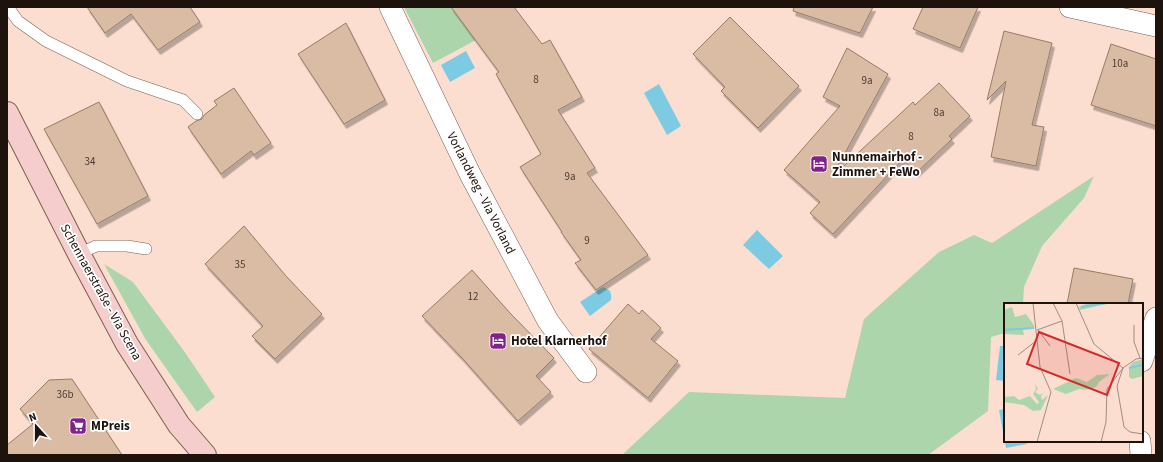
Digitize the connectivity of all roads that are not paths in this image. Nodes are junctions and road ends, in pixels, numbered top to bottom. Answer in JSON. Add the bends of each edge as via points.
{"nodes":[{"id":1,"x":8,"y":7,"type":"edge"},
{"id":2,"x":390,"y":7,"type":"edge"},
{"id":3,"x":1070,"y":7,"type":"edge"},
{"id":4,"x":1156,"y":26,"type":"edge"},
{"id":5,"x":197,"y":114,"type":"dead end"},
{"id":6,"x":8,"y":119,"type":"edge"},
{"id":7,"x":146,"y":249,"type":"dead end"},
{"id":8,"x":79,"y":254,"type":"junction"},
{"id":9,"x":1156,"y":318,"type":"edge"},
{"id":10,"x":1143,"y":358,"type":"edge"},
{"id":11,"x":586,"y":372,"type":"dead end"},
{"id":12,"x":1140,"y":442,"type":"edge"},
{"id":13,"x":205,"y":455,"type":"edge"},
{"id":14,"x":1142,"y":455,"type":"edge"}],
"edges":[{"from":1,"to":5,"type":"lane","via":[[18,21],[46,41],[127,81],[183,100]]},
{"from":2,"to":11,"type":"street","name":"Vorlandweg - Via Vorland","via":[[470,174],[548,321]]},
{"from":3,"to":4,"type":"street"},
{"from":6,"to":8,"type":"street","name":"Schennaerstraße - Via Scena"},
{"from":7,"to":8,"type":"lane","via":[[96,246]]},
{"from":8,"to":13,"type":"street","name":"Schennaerstraße - Via Scena","via":[[127,344],[179,425]]},
{"from":9,"to":10,"type":"street"},
{"from":12,"to":14,"type":"street"}]}
